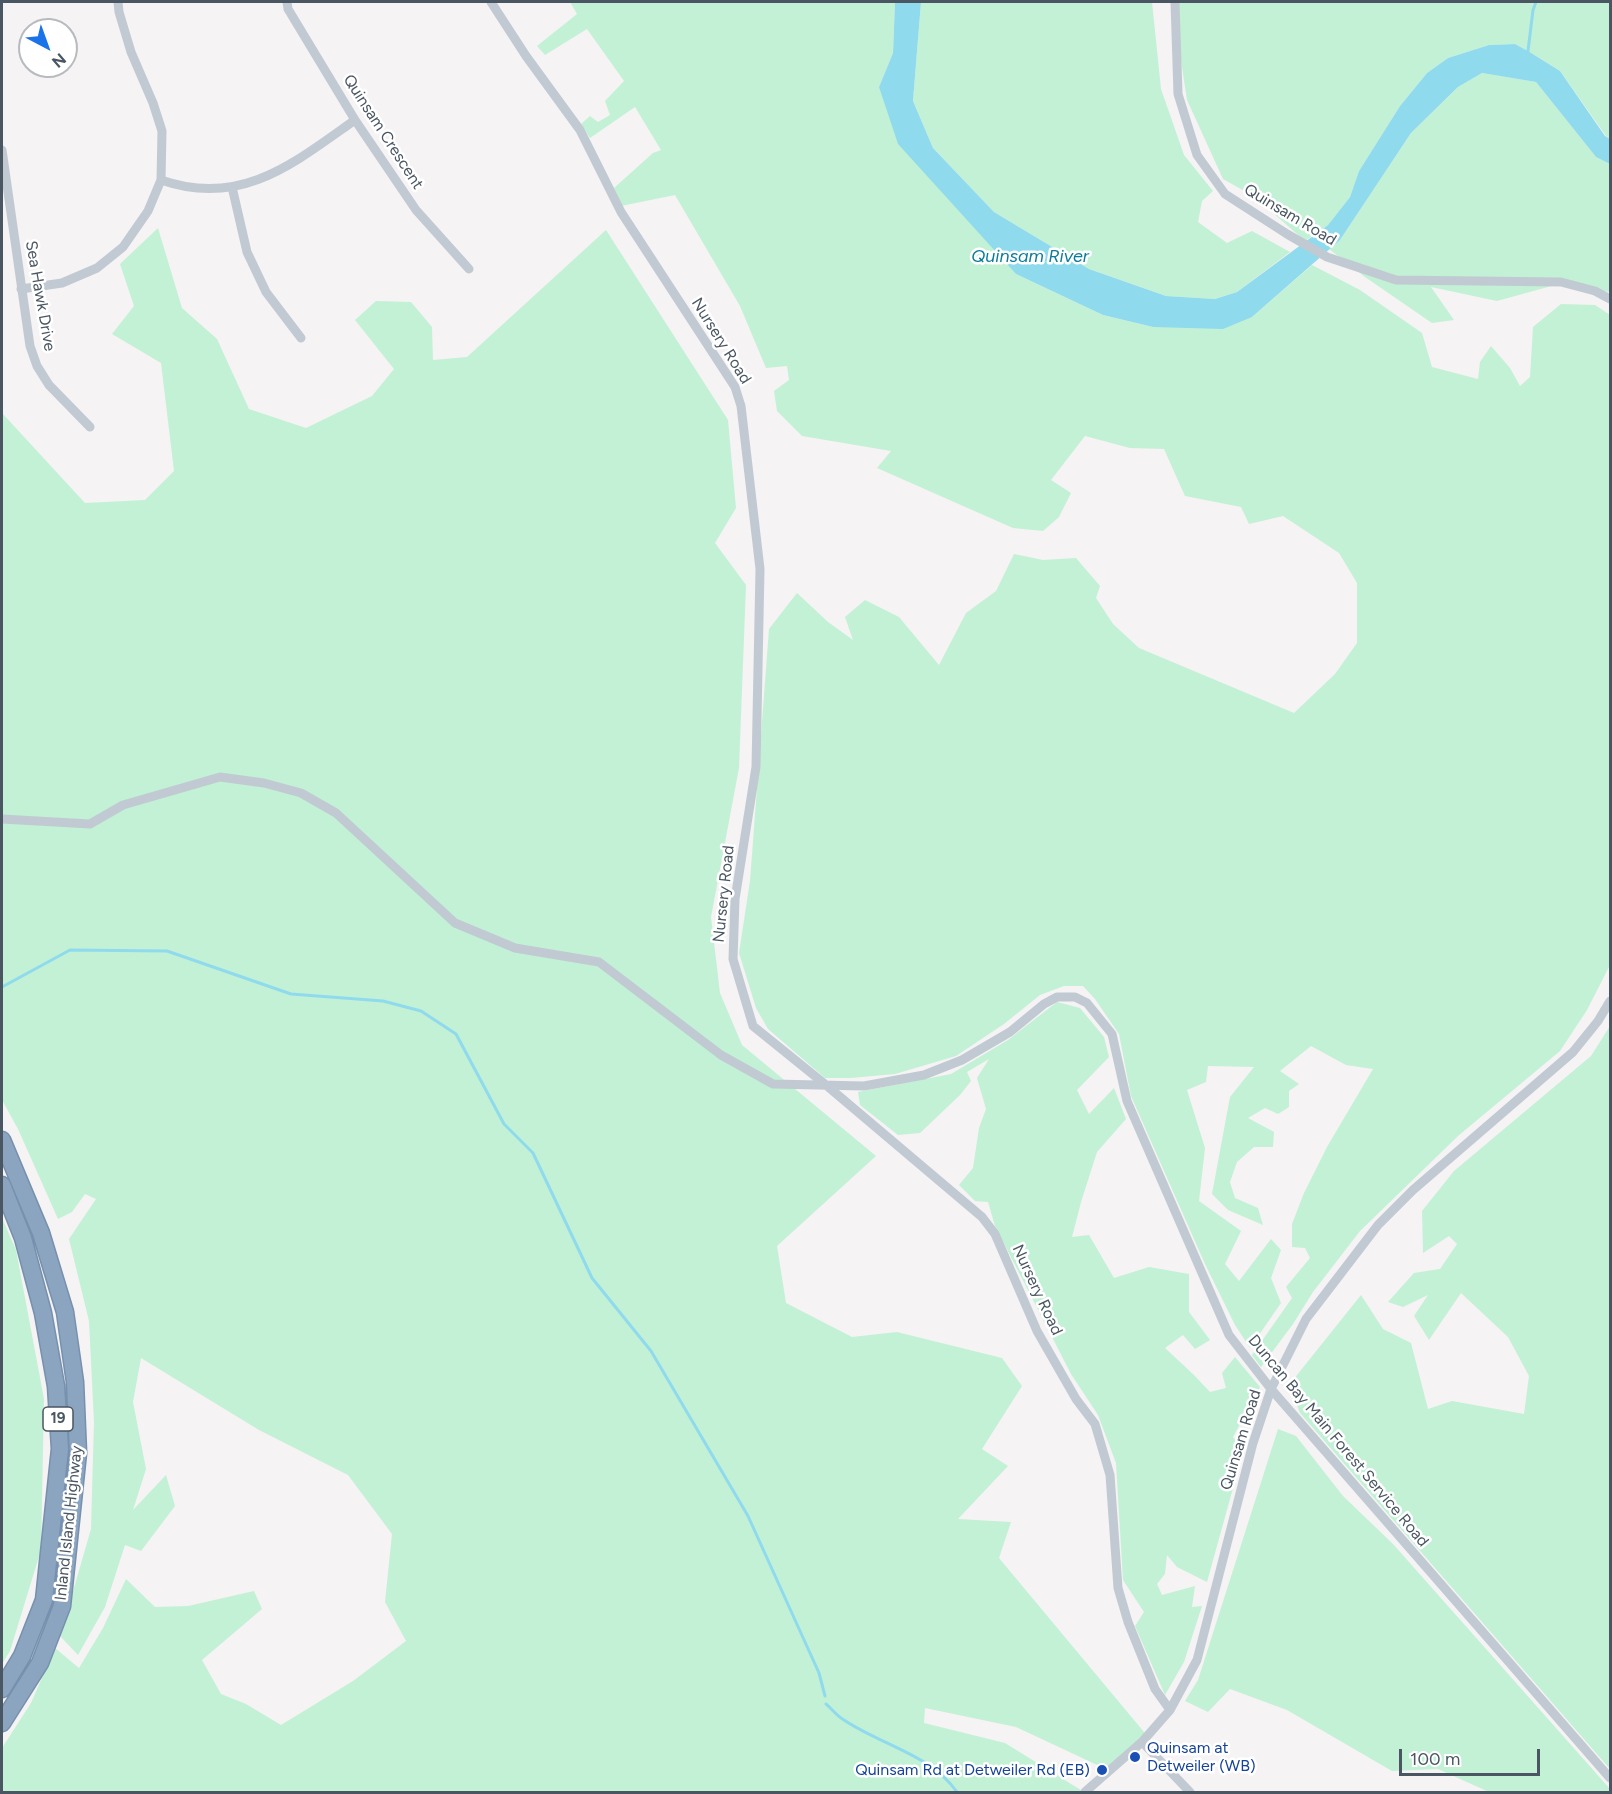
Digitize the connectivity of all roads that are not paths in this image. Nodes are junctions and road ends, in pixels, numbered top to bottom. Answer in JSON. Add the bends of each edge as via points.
{"nodes":[{"id":1,"x":118,"y":2,"type":"edge"},
{"id":2,"x":287,"y":2,"type":"edge"},
{"id":3,"x":491,"y":2,"type":"edge"},
{"id":4,"x":1175,"y":2,"type":"edge"},
{"id":5,"x":355,"y":120,"type":"junction"},
{"id":6,"x":2,"y":150,"type":"edge"},
{"id":7,"x":161,"y":180,"type":"junction"},
{"id":8,"x":232,"y":187,"type":"junction"},
{"id":9,"x":469,"y":269,"type":"dead end"},
{"id":10,"x":21,"y":289,"type":"junction"},
{"id":11,"x":1611,"y":299,"type":"edge"},
{"id":12,"x":301,"y":338,"type":"dead end"},
{"id":13,"x":90,"y":427,"type":"dead end"},
{"id":14,"x":2,"y":819,"type":"edge"},
{"id":15,"x":1611,"y":1002,"type":"edge"},
{"id":16,"x":826,"y":1085,"type":"junction"},
{"id":17,"x":2,"y":1140,"type":"edge"},
{"id":18,"x":2,"y":1185,"type":"edge"},
{"id":19,"x":1271,"y":1389,"type":"junction"},
{"id":20,"x":2,"y":1689,"type":"edge"},
{"id":21,"x":1170,"y":1710,"type":"junction"},
{"id":22,"x":2,"y":1723,"type":"edge"},
{"id":23,"x":1142,"y":1742,"type":"junction"},
{"id":24,"x":1611,"y":1778,"type":"edge"},
{"id":25,"x":1085,"y":1792,"type":"edge"},
{"id":26,"x":1190,"y":1792,"type":"edge"}],
"edges":[{"from":1,"to":7,"type":"street","via":[[131,51],[162,131]]},
{"from":2,"to":5,"type":"street","name":"Quinsam Crescent"},
{"from":3,"to":16,"type":"street","name":"Nursery Road","via":[[580,130],[621,212],[738,396],[760,569],[756,767],[735,899],[733,959],[753,1026]]},
{"from":4,"to":11,"type":"street","name":"Quinsam Road","via":[[1178,94],[1197,155],[1225,194],[1327,257],[1396,280],[1561,282]]},
{"from":5,"to":8,"type":"street","via":[[289,166]]},
{"from":5,"to":9,"type":"street","name":"Quinsam Crescent","via":[[417,210]]},
{"from":6,"to":10,"type":"street","name":"Sea Hawk Drive"},
{"from":7,"to":8,"type":"street","via":[[197,188]]},
{"from":7,"to":10,"type":"street","via":[[148,211],[123,247],[97,268],[62,284]]},
{"from":8,"to":12,"type":"street","via":[[247,252],[266,292]]},
{"from":10,"to":13,"type":"street","name":"Sea Hawk Drive","via":[[37,366],[49,385]]},
{"from":14,"to":16,"type":"street","name":"Duncan Bay Main Forest Service Road","via":[[90,824],[123,805],[220,777],[301,793],[336,813],[455,923],[515,948],[599,962],[721,1055],[773,1084]]},
{"from":15,"to":19,"type":"street","name":"Quinsam Road","via":[[1573,1052],[1378,1225],[1306,1319]]},
{"from":16,"to":19,"type":"street","name":"Duncan Bay Main Forest Service Road","via":[[864,1086],[924,1074],[962,1060],[1058,997],[1075,997],[1087,1003],[1112,1034],[1126,1101],[1229,1335]]},
{"from":16,"to":21,"type":"street","name":"Nursery Road","via":[[982,1217],[995,1234],[1037,1331],[1095,1424],[1110,1475],[1118,1588],[1155,1689]]},
{"from":17,"to":22,"type":"highway","name":"Inland Island Highway","number":"19","via":[[41,1233],[65,1312],[75,1382],[78,1453],[62,1606],[40,1663]]},
{"from":18,"to":20,"type":"highway","name":"Inland Island Highway","number":"19","via":[[23,1239],[43,1313],[56,1386],[60,1449],[44,1600],[22,1656]]},
{"from":19,"to":21,"type":"street","name":"Quinsam Road","via":[[1253,1443],[1197,1659]]},
{"from":19,"to":24,"type":"street","name":"Duncan Bay Main Forest Service Road"},
{"from":21,"to":23,"type":"street","name":"Quinsam Road"},
{"from":23,"to":25,"type":"street","name":"Quinsam Road"},
{"from":23,"to":26,"type":"street"}]}
